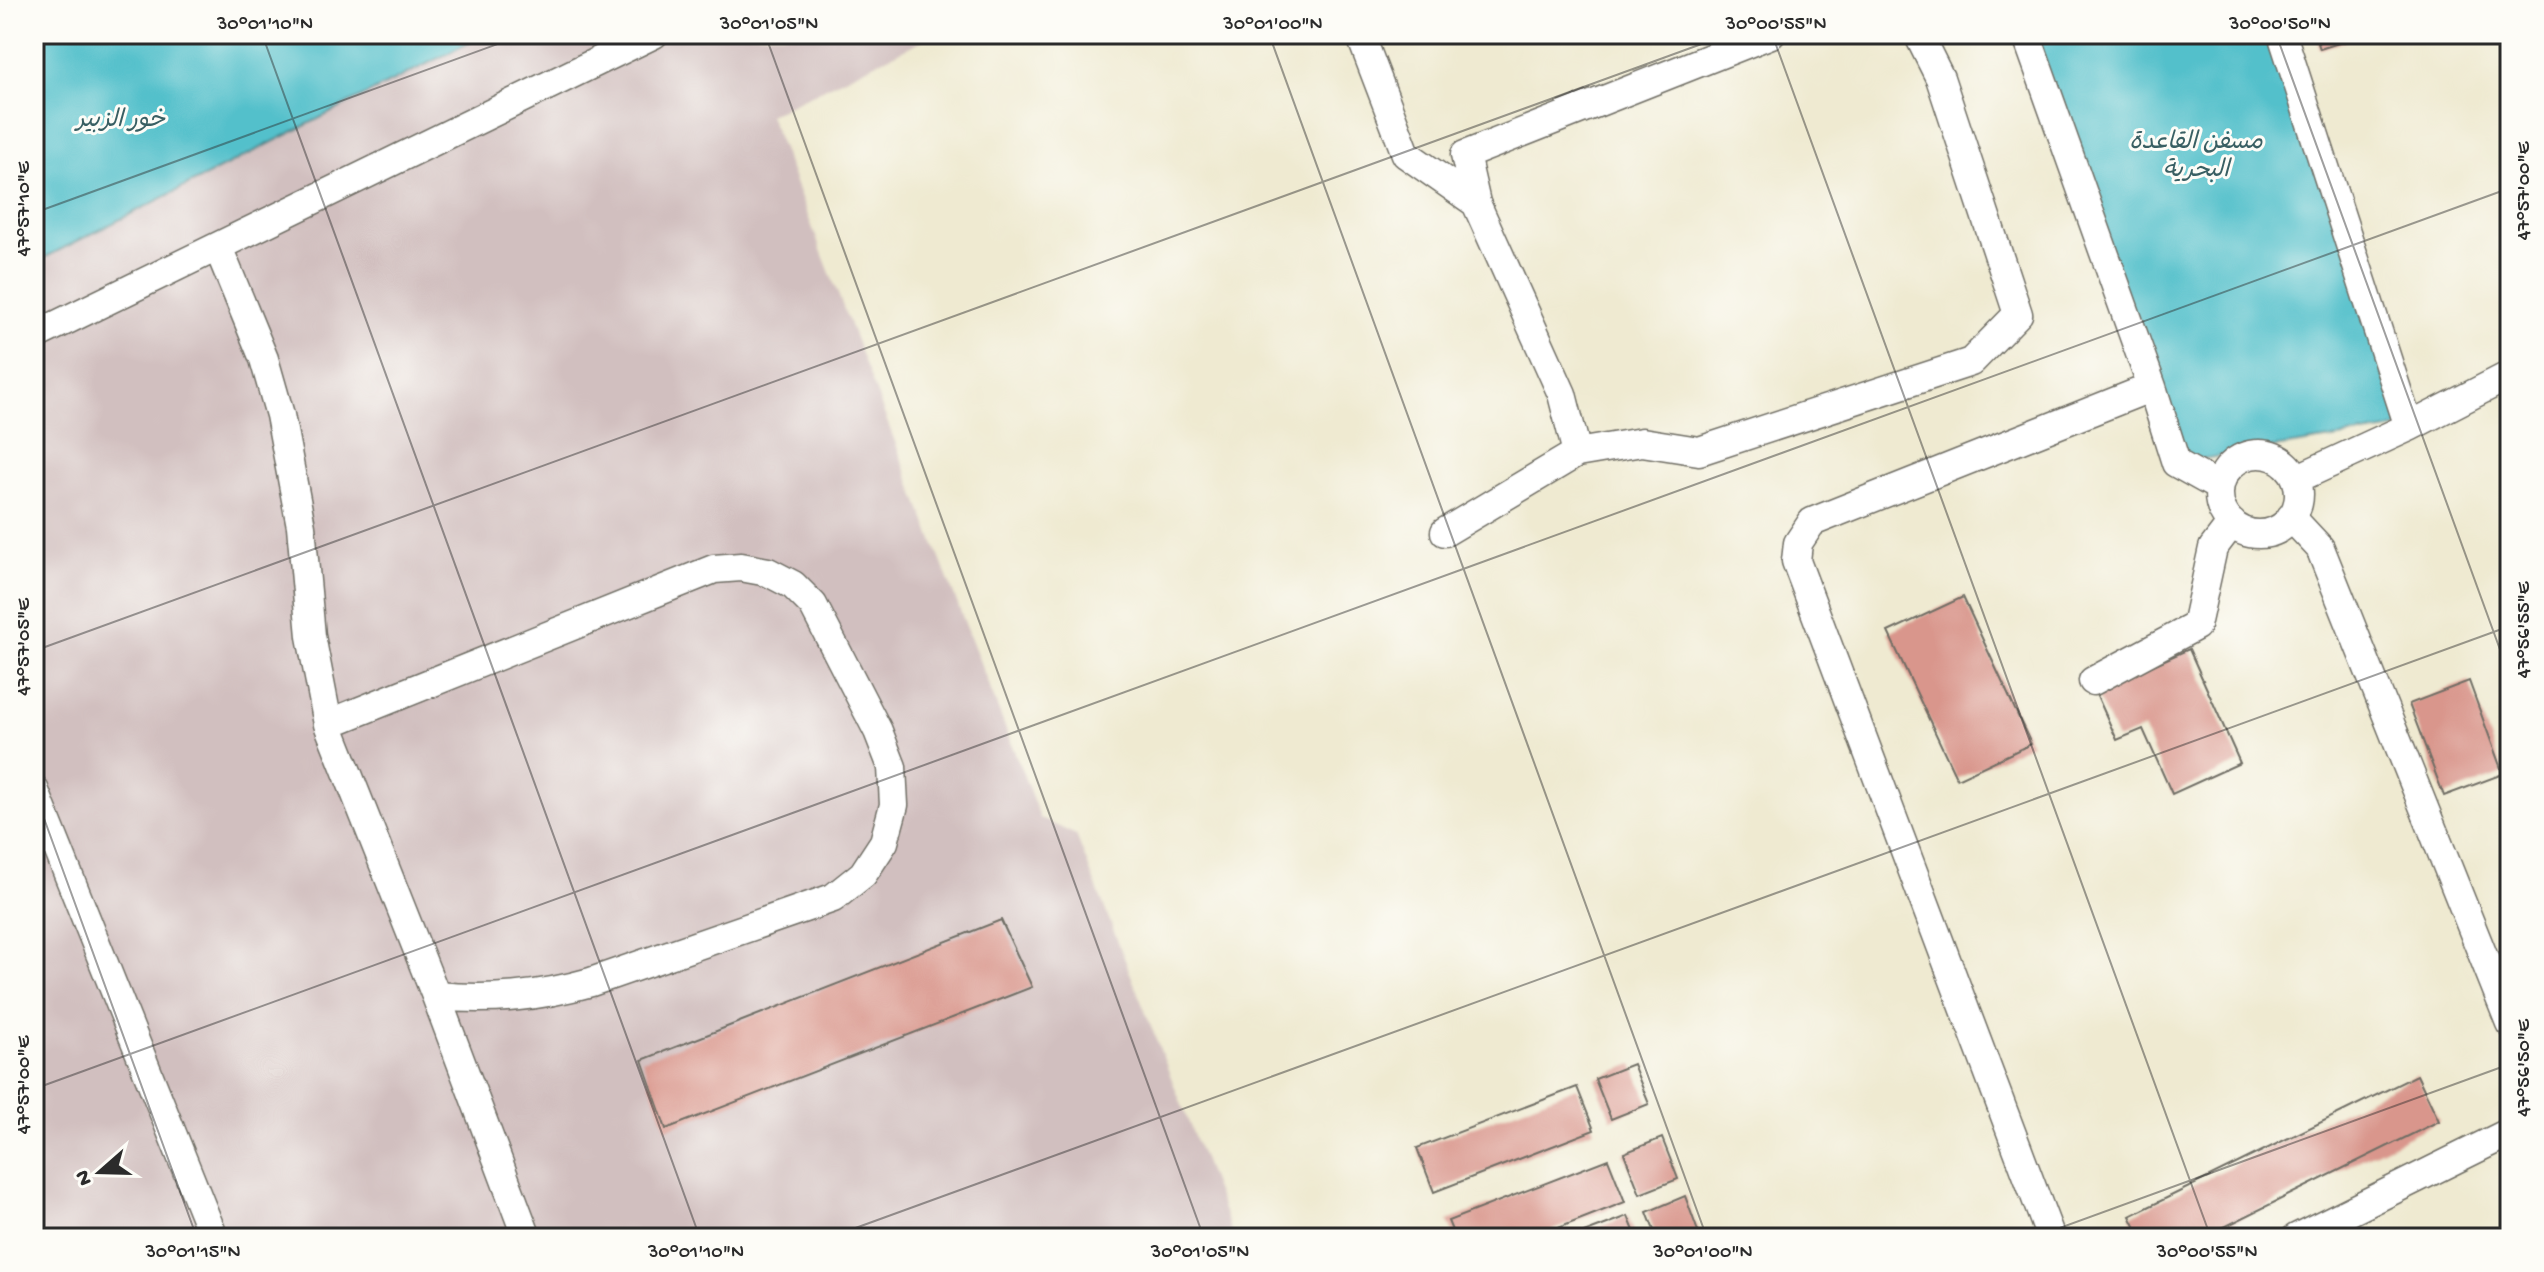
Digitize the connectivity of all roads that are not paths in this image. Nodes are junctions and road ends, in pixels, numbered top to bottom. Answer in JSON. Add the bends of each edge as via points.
{"nodes":[{"id":1,"x":654,"y":34,"type":"edge"},
{"id":2,"x":1360,"y":34,"type":"edge"},
{"id":3,"x":1771,"y":34,"type":"edge"},
{"id":4,"x":1918,"y":34,"type":"edge"},
{"id":5,"x":2026,"y":34,"type":"edge"},
{"id":6,"x":2282,"y":34,"type":"edge"},
{"id":7,"x":1476,"y":203,"type":"junction"},
{"id":8,"x":218,"y":247,"type":"junction"},
{"id":9,"x":34,"y":336,"type":"edge"},
{"id":10,"x":2510,"y":375,"type":"edge"},
{"id":11,"x":2152,"y":387,"type":"junction"},
{"id":12,"x":2409,"y":427,"type":"junction"},
{"id":13,"x":1577,"y":453,"type":"junction"},
{"id":14,"x":2296,"y":479,"type":"junction"},
{"id":15,"x":2219,"y":487,"type":"junction"},
{"id":16,"x":2291,"y":517,"type":"junction"},
{"id":17,"x":2232,"y":523,"type":"junction"},
{"id":18,"x":1445,"y":532,"type":"dead end"},
{"id":19,"x":2093,"y":681,"type":"dead end"},
{"id":20,"x":328,"y":724,"type":"junction"},
{"id":21,"x":34,"y":789,"type":"edge"},
{"id":22,"x":436,"y":996,"type":"junction"},
{"id":23,"x":2510,"y":1023,"type":"edge"},
{"id":24,"x":2510,"y":1132,"type":"edge"},
{"id":25,"x":214,"y":1238,"type":"edge"},
{"id":26,"x":527,"y":1238,"type":"edge"},
{"id":27,"x":2051,"y":1238,"type":"edge"},
{"id":28,"x":2296,"y":1238,"type":"edge"}],
"edges":[{"from":1,"to":8,"type":"lane"},
{"from":2,"to":7,"type":"lane","via":[[1406,154]]},
{"from":3,"to":7,"type":"lane","via":[[1465,155]]},
{"from":4,"to":13,"type":"lane","via":[[1940,78],[2018,314],[1971,362],[1699,451],[1642,442]]},
{"from":5,"to":11,"type":"lane"},
{"from":6,"to":12,"type":"lane"},
{"from":7,"to":13,"type":"lane","via":[[1562,394]]},
{"from":8,"to":9,"type":"lane"},
{"from":8,"to":20,"type":"lane","via":[[264,359],[280,415]]},
{"from":10,"to":12,"type":"lane"},
{"from":11,"to":15,"type":"lane","via":[[2176,463]]},
{"from":11,"to":27,"type":"lane","via":[[1812,522],[1798,543],[1796,561]]},
{"from":12,"to":14,"type":"lane"},
{"from":13,"to":18,"type":"lane"},
{"from":14,"to":15,"type":"lane","via":[[2280,459],[2255,454],[2231,464]]},
{"from":14,"to":16,"type":"lane","via":[[2299,492]]},
{"from":15,"to":17,"type":"lane","via":[[2223,512]]},
{"from":16,"to":17,"type":"lane","via":[[2282,527],[2256,534]]},
{"from":16,"to":23,"type":"lane","via":[[2320,548]]},
{"from":17,"to":19,"type":"lane","via":[[2213,548],[2196,626]]},
{"from":20,"to":22,"type":"lane"},
{"from":20,"to":22,"type":"lane","via":[[714,569],[741,567],[768,572],[793,585],[813,605],[878,731],[892,767],[894,805],[884,842],[863,874],[833,898],[553,993],[488,999]]},
{"from":21,"to":25,"type":"lane"},
{"from":22,"to":26,"type":"lane"},
{"from":24,"to":28,"type":"lane"}]}
